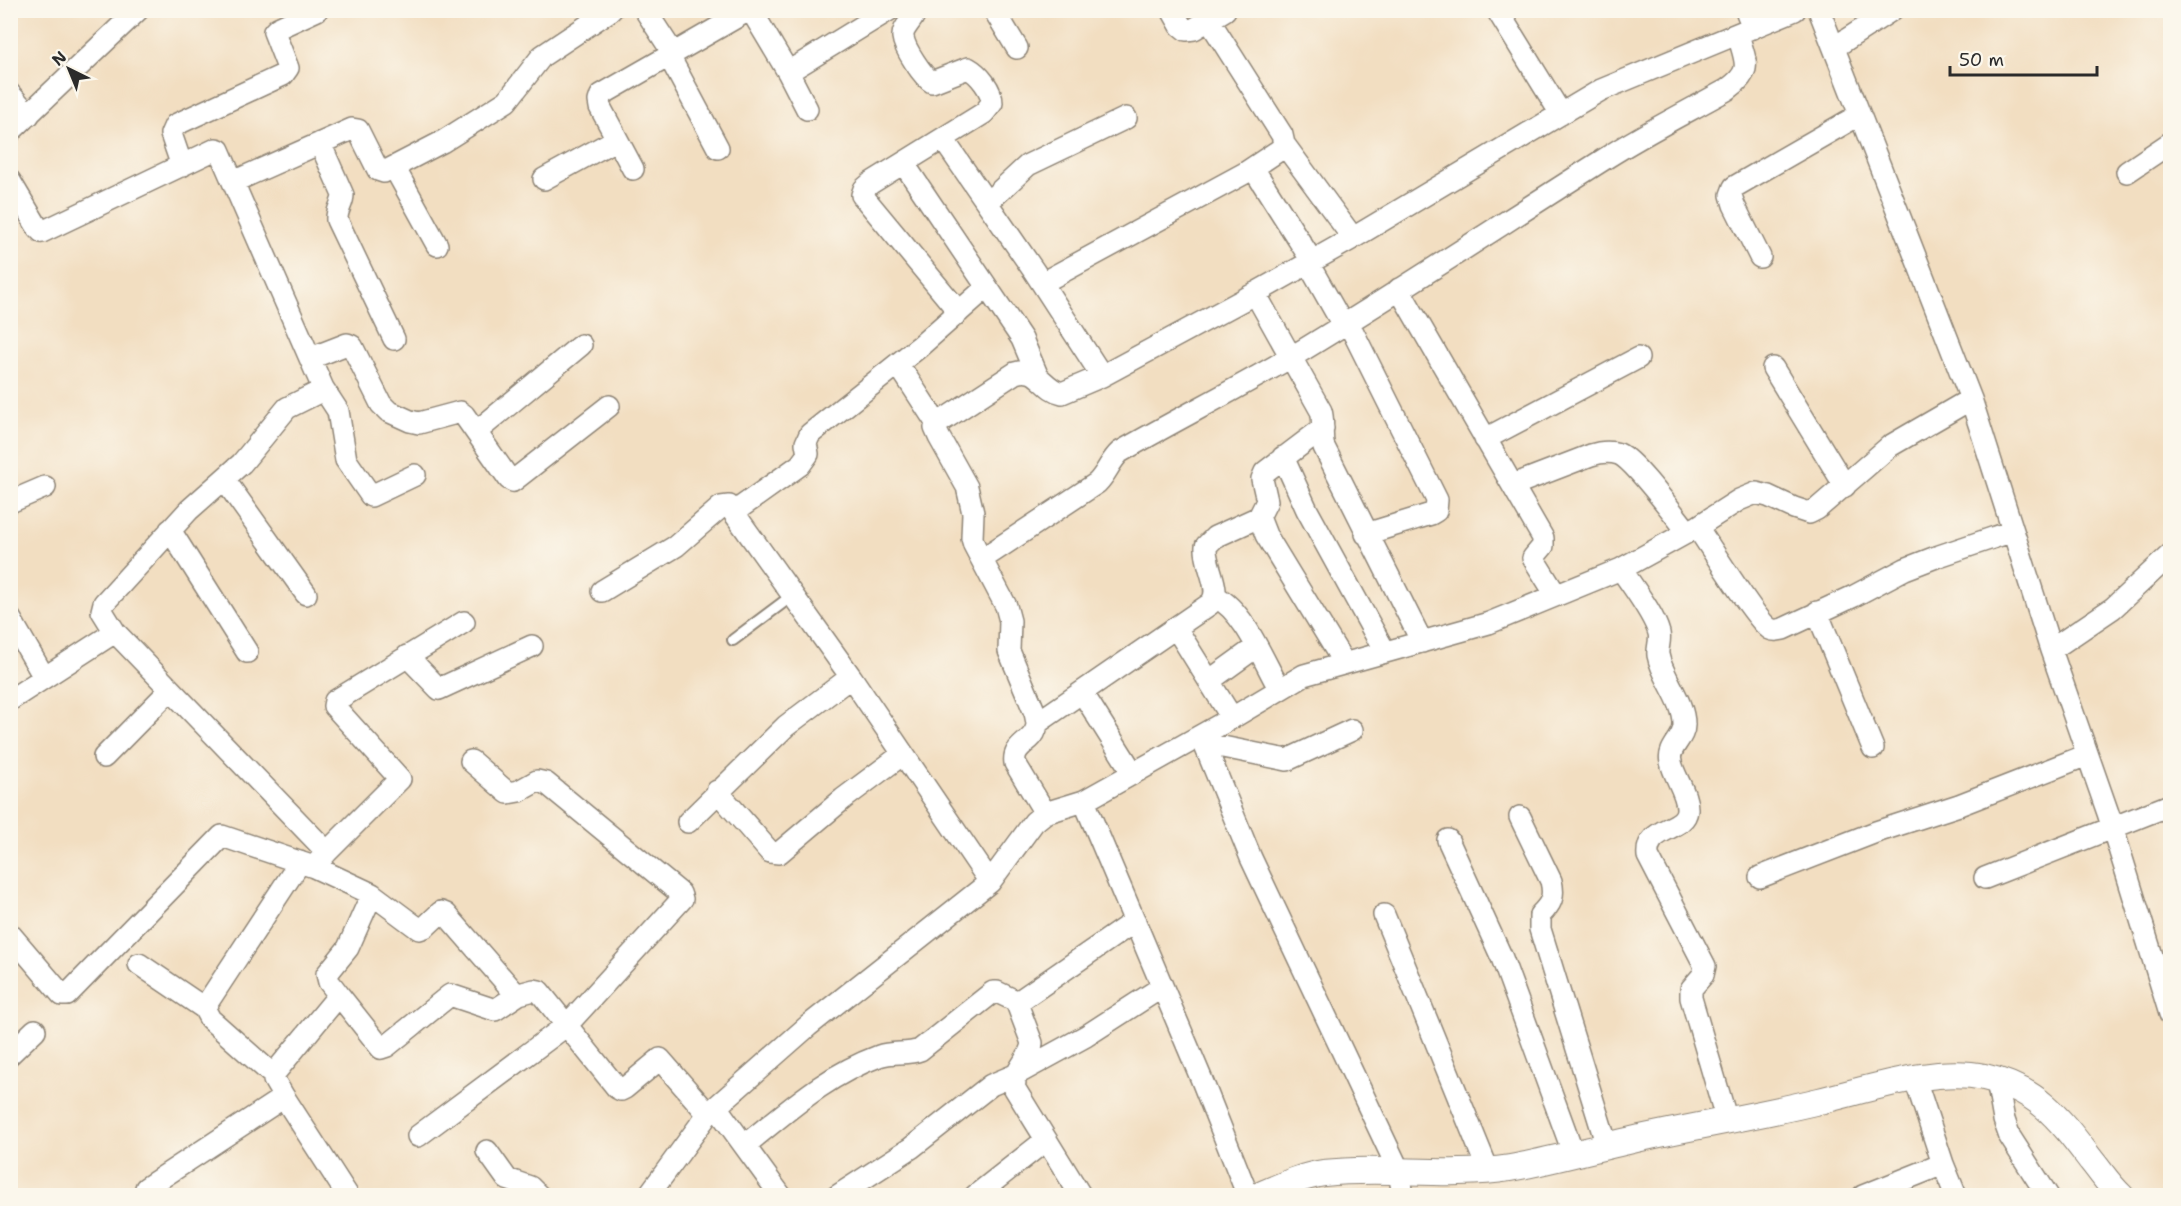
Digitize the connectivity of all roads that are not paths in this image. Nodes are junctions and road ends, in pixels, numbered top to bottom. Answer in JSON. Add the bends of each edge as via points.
{"nodes":[{"id":1,"x":138,"y":10,"type":"edge"},
{"id":2,"x":316,"y":10,"type":"edge"},
{"id":3,"x":611,"y":10,"type":"edge"},
{"id":4,"x":645,"y":10,"type":"edge"},
{"id":5,"x":750,"y":10,"type":"edge"},
{"id":6,"x":889,"y":10,"type":"edge"},
{"id":7,"x":913,"y":10,"type":"edge"},
{"id":8,"x":994,"y":10,"type":"edge"},
{"id":9,"x":1172,"y":10,"type":"edge"},
{"id":10,"x":1497,"y":10,"type":"edge"},
{"id":11,"x":1795,"y":10,"type":"edge"},
{"id":12,"x":1819,"y":10,"type":"edge"},
{"id":13,"x":1892,"y":10,"type":"edge"},
{"id":14,"x":1217,"y":15,"type":"edge"},
{"id":15,"x":1746,"y":24,"type":"edge"},
{"id":16,"x":1834,"y":47,"type":"junction"},
{"id":17,"x":1017,"y":48,"type":"dead end"},
{"id":18,"x":671,"y":55,"type":"junction"},
{"id":19,"x":788,"y":72,"type":"junction"},
{"id":20,"x":10,"y":93,"type":"edge"},
{"id":21,"x":807,"y":109,"type":"dead end"},
{"id":22,"x":1561,"y":114,"type":"junction"},
{"id":23,"x":29,"y":115,"type":"junction"},
{"id":24,"x":1858,"y":115,"type":"junction"},
{"id":25,"x":1126,"y":118,"type":"dead end"},
{"id":26,"x":10,"y":132,"type":"edge"},
{"id":27,"x":943,"y":139,"type":"junction"},
{"id":28,"x":617,"y":140,"type":"junction"},
{"id":29,"x":320,"y":143,"type":"junction"},
{"id":30,"x":2170,"y":143,"type":"edge"},
{"id":31,"x":1284,"y":144,"type":"junction"},
{"id":32,"x":718,"y":148,"type":"dead end"},
{"id":33,"x":904,"y":164,"type":"junction"},
{"id":34,"x":182,"y":166,"type":"junction"},
{"id":35,"x":394,"y":166,"type":"junction"},
{"id":36,"x":1253,"y":168,"type":"junction"},
{"id":37,"x":633,"y":169,"type":"dead end"},
{"id":38,"x":2127,"y":172,"type":"dead end"},
{"id":39,"x":544,"y":179,"type":"dead end"},
{"id":40,"x":10,"y":181,"type":"edge"},
{"id":41,"x":234,"y":181,"type":"junction"},
{"id":42,"x":987,"y":203,"type":"junction"},
{"id":43,"x":1353,"y":238,"type":"junction"},
{"id":44,"x":437,"y":245,"type":"dead end"},
{"id":45,"x":1760,"y":257,"type":"dead end"},
{"id":46,"x":1310,"y":262,"type":"junction"},
{"id":47,"x":1042,"y":283,"type":"junction"},
{"id":48,"x":987,"y":287,"type":"junction"},
{"id":49,"x":1399,"y":289,"type":"junction"},
{"id":50,"x":1255,"y":294,"type":"junction"},
{"id":51,"x":959,"y":312,"type":"junction"},
{"id":52,"x":1346,"y":323,"type":"junction"},
{"id":53,"x":394,"y":339,"type":"dead end"},
{"id":54,"x":581,"y":345,"type":"dead end"},
{"id":55,"x":1291,"y":357,"type":"junction"},
{"id":56,"x":310,"y":358,"type":"junction"},
{"id":57,"x":1638,"y":358,"type":"dead end"},
{"id":58,"x":898,"y":364,"type":"junction"},
{"id":59,"x":1773,"y":368,"type":"dead end"},
{"id":60,"x":1038,"y":376,"type":"junction"},
{"id":61,"x":1102,"y":376,"type":"junction"},
{"id":62,"x":323,"y":388,"type":"junction"},
{"id":63,"x":1971,"y":399,"type":"junction"},
{"id":64,"x":609,"y":406,"type":"dead end"},
{"id":65,"x":937,"y":424,"type":"junction"},
{"id":66,"x":1323,"y":428,"type":"junction"},
{"id":67,"x":476,"y":432,"type":"junction"},
{"id":68,"x":1485,"y":439,"type":"junction"},
{"id":69,"x":1283,"y":457,"type":"junction"},
{"id":70,"x":415,"y":475,"type":"dead end"},
{"id":71,"x":224,"y":479,"type":"junction"},
{"id":72,"x":1513,"y":485,"type":"junction"},
{"id":73,"x":1845,"y":486,"type":"junction"},
{"id":74,"x":45,"y":487,"type":"dead end"},
{"id":75,"x":10,"y":502,"type":"edge"},
{"id":76,"x":734,"y":512,"type":"junction"},
{"id":77,"x":1259,"y":518,"type":"junction"},
{"id":78,"x":1693,"y":529,"type":"junction"},
{"id":79,"x":170,"y":530,"type":"junction"},
{"id":80,"x":2013,"y":531,"type":"junction"},
{"id":81,"x":1366,"y":534,"type":"junction"},
{"id":82,"x":2170,"y":555,"type":"edge"},
{"id":83,"x":982,"y":559,"type":"junction"},
{"id":84,"x":1621,"y":569,"type":"junction"},
{"id":85,"x":602,"y":591,"type":"dead end"},
{"id":86,"x":306,"y":594,"type":"dead end"},
{"id":87,"x":793,"y":595,"type":"junction"},
{"id":88,"x":1556,"y":595,"type":"junction"},
{"id":89,"x":1216,"y":597,"type":"junction"},
{"id":90,"x":1817,"y":612,"type":"junction"},
{"id":91,"x":10,"y":618,"type":"edge"},
{"id":92,"x":464,"y":622,"type":"dead end"},
{"id":93,"x":1176,"y":628,"type":"junction"},
{"id":94,"x":115,"y":633,"type":"junction"},
{"id":95,"x":733,"y":640,"type":"dead end"},
{"id":96,"x":1422,"y":642,"type":"junction"},
{"id":97,"x":532,"y":646,"type":"dead end"},
{"id":98,"x":1256,"y":647,"type":"junction"},
{"id":99,"x":2051,"y":650,"type":"junction"},
{"id":100,"x":247,"y":652,"type":"dead end"},
{"id":101,"x":1385,"y":652,"type":"junction"},
{"id":102,"x":407,"y":656,"type":"junction"},
{"id":103,"x":1344,"y":663,"type":"junction"},
{"id":104,"x":44,"y":677,"type":"junction"},
{"id":105,"x":851,"y":677,"type":"junction"},
{"id":106,"x":1209,"y":681,"type":"junction"},
{"id":107,"x":1279,"y":688,"type":"junction"},
{"id":108,"x":170,"y":690,"type":"junction"},
{"id":109,"x":1082,"y":692,"type":"junction"},
{"id":110,"x":10,"y":700,"type":"edge"},
{"id":111,"x":1232,"y":718,"type":"junction"},
{"id":112,"x":1036,"y":723,"type":"junction"},
{"id":113,"x":1352,"y":730,"type":"dead end"},
{"id":114,"x":1202,"y":739,"type":"junction"},
{"id":115,"x":1873,"y":748,"type":"dead end"},
{"id":116,"x":903,"y":754,"type":"junction"},
{"id":117,"x":2087,"y":755,"type":"junction"},
{"id":118,"x":105,"y":757,"type":"dead end"},
{"id":119,"x":471,"y":760,"type":"dead end"},
{"id":120,"x":1133,"y":773,"type":"junction"},
{"id":121,"x":717,"y":791,"type":"junction"},
{"id":122,"x":1084,"y":801,"type":"junction"},
{"id":123,"x":2170,"y":805,"type":"edge"},
{"id":124,"x":1045,"y":813,"type":"junction"},
{"id":125,"x":1520,"y":817,"type":"dead end"},
{"id":126,"x":687,"y":822,"type":"dead end"},
{"id":127,"x":2112,"y":828,"type":"junction"},
{"id":128,"x":1448,"y":840,"type":"dead end"},
{"id":129,"x":314,"y":861,"type":"junction"},
{"id":130,"x":1760,"y":877,"type":"dead end"},
{"id":131,"x":1985,"y":878,"type":"dead end"},
{"id":132,"x":990,"y":882,"type":"junction"},
{"id":133,"x":372,"y":894,"type":"junction"},
{"id":134,"x":1384,"y":915,"type":"dead end"},
{"id":135,"x":1135,"y":921,"type":"junction"},
{"id":136,"x":10,"y":934,"type":"edge"},
{"id":137,"x":139,"y":964,"type":"dead end"},
{"id":138,"x":1162,"y":987,"type":"junction"},
{"id":139,"x":519,"y":994,"type":"junction"},
{"id":140,"x":339,"y":995,"type":"junction"},
{"id":141,"x":1016,"y":1001,"type":"junction"},
{"id":142,"x":2170,"y":1007,"type":"edge"},
{"id":143,"x":204,"y":1008,"type":"junction"},
{"id":144,"x":567,"y":1025,"type":"junction"},
{"id":145,"x":35,"y":1030,"type":"dead end"},
{"id":146,"x":11,"y":1051,"type":"edge"},
{"id":147,"x":273,"y":1075,"type":"junction"},
{"id":148,"x":1015,"y":1075,"type":"junction"},
{"id":149,"x":1915,"y":1079,"type":"junction"},
{"id":150,"x":1997,"y":1081,"type":"junction"},
{"id":151,"x":284,"y":1097,"type":"junction"},
{"id":152,"x":713,"y":1111,"type":"junction"},
{"id":153,"x":1726,"y":1121,"type":"junction"},
{"id":154,"x":418,"y":1136,"type":"dead end"},
{"id":155,"x":1046,"y":1140,"type":"junction"},
{"id":156,"x":745,"y":1145,"type":"junction"},
{"id":157,"x":1607,"y":1146,"type":"junction"},
{"id":158,"x":487,"y":1151,"type":"dead end"},
{"id":159,"x":1574,"y":1155,"type":"junction"},
{"id":160,"x":1943,"y":1164,"type":"junction"},
{"id":161,"x":1488,"y":1170,"type":"junction"},
{"id":162,"x":1401,"y":1183,"type":"edge"},
{"id":163,"x":146,"y":1188,"type":"dead end"},
{"id":164,"x":348,"y":1196,"type":"edge"},
{"id":165,"x":538,"y":1196,"type":"edge"},
{"id":166,"x":648,"y":1196,"type":"edge"},
{"id":167,"x":781,"y":1196,"type":"edge"},
{"id":168,"x":837,"y":1196,"type":"edge"},
{"id":169,"x":975,"y":1196,"type":"edge"},
{"id":170,"x":1081,"y":1196,"type":"edge"},
{"id":171,"x":1248,"y":1196,"type":"edge"},
{"id":172,"x":1258,"y":1196,"type":"edge"},
{"id":173,"x":1863,"y":1196,"type":"edge"},
{"id":174,"x":1956,"y":1196,"type":"edge"},
{"id":175,"x":2048,"y":1196,"type":"edge"},
{"id":176,"x":2121,"y":1196,"type":"edge"}],
"edges":[{"from":1,"to":23,"type":"street"},
{"from":2,"to":34,"type":"street","via":[[274,32],[288,68],[283,75],[175,125],[171,134]]},
{"from":3,"to":35,"type":"street","via":[[542,56],[507,101],[442,142]]},
{"from":4,"to":18,"type":"street"},
{"from":5,"to":18,"type":"street"},
{"from":5,"to":19,"type":"street"},
{"from":6,"to":19,"type":"street"},
{"from":7,"to":27,"type":"street","via":[[903,37],[928,80],[938,81],[968,68],[991,93],[989,108],[984,113]]},
{"from":8,"to":17,"type":"street"},
{"from":9,"to":14,"type":"street","via":[[1186,30]]},
{"from":10,"to":22,"type":"street"},
{"from":11,"to":15,"type":"street"},
{"from":12,"to":16,"type":"street"},
{"from":13,"to":16,"type":"street"},
{"from":14,"to":31,"type":"street"},
{"from":15,"to":22,"type":"street","via":[[1601,90]]},
{"from":15,"to":49,"type":"street","via":[[1742,79],[1607,157]]},
{"from":16,"to":24,"type":"street"},
{"from":18,"to":28,"type":"street","via":[[601,95],[600,107]]},
{"from":18,"to":32,"type":"street"},
{"from":19,"to":21,"type":"street"},
{"from":20,"to":23,"type":"street"},
{"from":22,"to":43,"type":"street"},
{"from":23,"to":26,"type":"street"},
{"from":24,"to":45,"type":"street","via":[[1734,188],[1734,205]]},
{"from":24,"to":63,"type":"street"},
{"from":25,"to":42,"type":"street","via":[[1028,165]]},
{"from":27,"to":33,"type":"street"},
{"from":27,"to":42,"type":"street"},
{"from":28,"to":37,"type":"street"},
{"from":28,"to":39,"type":"street"},
{"from":29,"to":35,"type":"street","via":[[356,129],[380,172]]},
{"from":29,"to":41,"type":"street"},
{"from":29,"to":53,"type":"street","via":[[343,195],[337,220]]},
{"from":30,"to":38,"type":"street"},
{"from":31,"to":36,"type":"street"},
{"from":31,"to":43,"type":"street"},
{"from":33,"to":48,"type":"street"},
{"from":33,"to":51,"type":"street","via":[[864,189],[862,195]]},
{"from":34,"to":40,"type":"street","via":[[42,232]]},
{"from":34,"to":41,"type":"street","via":[[216,149]]},
{"from":35,"to":44,"type":"street"},
{"from":36,"to":46,"type":"street"},
{"from":36,"to":47,"type":"street"},
{"from":41,"to":56,"type":"street"},
{"from":42,"to":47,"type":"street"},
{"from":43,"to":46,"type":"street"},
{"from":46,"to":50,"type":"street"},
{"from":46,"to":52,"type":"street"},
{"from":47,"to":61,"type":"street"},
{"from":48,"to":51,"type":"street"},
{"from":48,"to":60,"type":"street","via":[[1022,339]]},
{"from":49,"to":52,"type":"street"},
{"from":49,"to":68,"type":"street"},
{"from":50,"to":55,"type":"street"},
{"from":50,"to":61,"type":"street"},
{"from":51,"to":58,"type":"street"},
{"from":52,"to":55,"type":"street"},
{"from":52,"to":81,"type":"street","via":[[1437,500],[1436,511],[1431,514]]},
{"from":54,"to":67,"type":"street"},
{"from":55,"to":66,"type":"street","via":[[1321,411]]},
{"from":55,"to":83,"type":"street","via":[[1120,452],[1097,483]]},
{"from":56,"to":62,"type":"street"},
{"from":56,"to":67,"type":"street","via":[[347,344],[352,346],[384,408],[419,423],[460,412]]},
{"from":57,"to":68,"type":"street"},
{"from":58,"to":65,"type":"street"},
{"from":58,"to":76,"type":"street","via":[[810,434],[806,443],[808,454],[800,465]]},
{"from":59,"to":73,"type":"street"},
{"from":60,"to":61,"type":"street","via":[[1049,388],[1062,393]]},
{"from":60,"to":65,"type":"street","via":[[1031,372],[1015,373]]},
{"from":62,"to":70,"type":"street","via":[[339,411],[346,460],[371,496]]},
{"from":62,"to":71,"type":"street","via":[[288,408]]},
{"from":63,"to":73,"type":"street","via":[[1890,446]]},
{"from":63,"to":80,"type":"street"},
{"from":64,"to":67,"type":"street","via":[[513,481]]},
{"from":65,"to":83,"type":"street","via":[[939,437],[967,487],[973,513],[972,538]]},
{"from":66,"to":69,"type":"street"},
{"from":66,"to":81,"type":"street","via":[[1323,447]]},
{"from":68,"to":72,"type":"street"},
{"from":69,"to":77,"type":"street","via":[[1262,478],[1267,501]]},
{"from":69,"to":101,"type":"street","via":[[1307,510]]},
{"from":71,"to":79,"type":"street"},
{"from":71,"to":86,"type":"street"},
{"from":72,"to":78,"type":"street","via":[[1600,452],[1617,454]]},
{"from":72,"to":88,"type":"street","via":[[1543,538],[1543,546],[1533,558]]},
{"from":73,"to":78,"type":"street","via":[[1809,513],[1756,493]]},
{"from":74,"to":75,"type":"street"},
{"from":76,"to":85,"type":"street","via":[[729,506],[721,507],[670,550]]},
{"from":76,"to":87,"type":"street"},
{"from":77,"to":89,"type":"street","via":[[1215,537],[1206,546]]},
{"from":77,"to":103,"type":"street"},
{"from":78,"to":84,"type":"street"},
{"from":78,"to":90,"type":"street","via":[[1768,628],[1783,629]]},
{"from":79,"to":94,"type":"street","via":[[101,606]]},
{"from":79,"to":100,"type":"street"},
{"from":80,"to":90,"type":"street","via":[[1905,569]]},
{"from":80,"to":99,"type":"street"},
{"from":81,"to":96,"type":"street"},
{"from":82,"to":99,"type":"street","via":[[2113,608]]},
{"from":83,"to":112,"type":"street","via":[[1006,606],[1009,651]]},
{"from":84,"to":88,"type":"street"},
{"from":84,"to":153,"type":"street","via":[[1655,623],[1659,656],[1684,725],[1682,737],[1670,753],[1687,811],[1650,841],[1648,856],[1705,966],[1691,989],[1691,998]]},
{"from":87,"to":95,"type":"lane"},
{"from":87,"to":105,"type":"street"},
{"from":88,"to":96,"type":"street","via":[[1489,622]]},
{"from":89,"to":93,"type":"street"},
{"from":89,"to":98,"type":"street","via":[[1237,613]]},
{"from":90,"to":115,"type":"street"},
{"from":91,"to":104,"type":"street"},
{"from":92,"to":102,"type":"street"},
{"from":93,"to":106,"type":"street"},
{"from":93,"to":109,"type":"street"},
{"from":94,"to":104,"type":"street"},
{"from":94,"to":108,"type":"street"},
{"from":96,"to":101,"type":"street"},
{"from":97,"to":102,"type":"street","via":[[439,689]]},
{"from":98,"to":106,"type":"street"},
{"from":98,"to":107,"type":"street"},
{"from":99,"to":117,"type":"street"},
{"from":101,"to":103,"type":"street"},
{"from":102,"to":129,"type":"street","via":[[334,703],[400,779]]},
{"from":103,"to":107,"type":"street","via":[[1304,675]]},
{"from":104,"to":110,"type":"street"},
{"from":105,"to":116,"type":"street"},
{"from":105,"to":121,"type":"street","via":[[786,726]]},
{"from":106,"to":111,"type":"street"},
{"from":107,"to":111,"type":"street"},
{"from":108,"to":118,"type":"street"},
{"from":108,"to":129,"type":"street"},
{"from":109,"to":112,"type":"street"},
{"from":109,"to":120,"type":"street"},
{"from":111,"to":114,"type":"street"},
{"from":112,"to":124,"type":"street","via":[[1033,735],[1014,756]]},
{"from":113,"to":114,"type":"street","via":[[1287,760]]},
{"from":114,"to":120,"type":"street"},
{"from":114,"to":162,"type":"street","via":[[1251,858]]},
{"from":116,"to":121,"type":"street","via":[[779,853],[770,852]]},
{"from":116,"to":132,"type":"street"},
{"from":117,"to":127,"type":"street"},
{"from":117,"to":130,"type":"street"},
{"from":119,"to":144,"type":"street","via":[[508,793],[537,781],[546,783],[682,896]]},
{"from":120,"to":122,"type":"street"},
{"from":121,"to":126,"type":"street"},
{"from":122,"to":124,"type":"street"},
{"from":122,"to":135,"type":"street"},
{"from":123,"to":127,"type":"street"},
{"from":124,"to":132,"type":"street"},
{"from":125,"to":157,"type":"street","via":[[1554,892],[1551,903],[1540,915],[1540,929]]},
{"from":127,"to":131,"type":"street"},
{"from":127,"to":142,"type":"street"},
{"from":128,"to":159,"type":"street","via":[[1502,958]]},
{"from":129,"to":133,"type":"street"},
{"from":129,"to":136,"type":"street","via":[[222,836],[68,995],[62,995]]},
{"from":129,"to":143,"type":"street"},
{"from":132,"to":152,"type":"street","via":[[808,1026]]},
{"from":133,"to":139,"type":"street","via":[[419,929],[444,912]]},
{"from":133,"to":140,"type":"street","via":[[348,948],[327,974]]},
{"from":134,"to":161,"type":"street"},
{"from":135,"to":138,"type":"street"},
{"from":135,"to":141,"type":"street"},
{"from":137,"to":143,"type":"street"},
{"from":138,"to":148,"type":"street","via":[[1086,1036]]},
{"from":138,"to":171,"type":"street"},
{"from":139,"to":140,"type":"street","via":[[495,1010],[450,995],[381,1048]]},
{"from":139,"to":144,"type":"street","via":[[540,990]]},
{"from":140,"to":147,"type":"street"},
{"from":141,"to":148,"type":"street","via":[[1032,1044]]},
{"from":141,"to":156,"type":"street","via":[[997,992],[988,994],[920,1050],[882,1055],[821,1084]]},
{"from":143,"to":147,"type":"street","via":[[210,1019]]},
{"from":144,"to":152,"type":"street","via":[[617,1088],[625,1088],[660,1059]]},
{"from":144,"to":154,"type":"street"},
{"from":145,"to":146,"type":"street"},
{"from":147,"to":151,"type":"street"},
{"from":148,"to":155,"type":"street","via":[[1015,1089]]},
{"from":148,"to":168,"type":"street","via":[[991,1085],[911,1148]]},
{"from":149,"to":150,"type":"street","via":[[1954,1075]]},
{"from":149,"to":153,"type":"street"},
{"from":149,"to":160,"type":"street"},
{"from":150,"to":175,"type":"street","via":[[2010,1137]]},
{"from":150,"to":176,"type":"street","via":[[2030,1094],[2047,1109]]},
{"from":151,"to":163,"type":"street"},
{"from":151,"to":164,"type":"street"},
{"from":152,"to":156,"type":"street"},
{"from":152,"to":166,"type":"street"},
{"from":153,"to":157,"type":"street"},
{"from":155,"to":169,"type":"street"},
{"from":155,"to":170,"type":"street"},
{"from":156,"to":167,"type":"street"},
{"from":157,"to":159,"type":"street"},
{"from":158,"to":165,"type":"street","via":[[507,1179],[530,1187]]},
{"from":159,"to":161,"type":"street"},
{"from":160,"to":173,"type":"street"},
{"from":160,"to":174,"type":"street"},
{"from":161,"to":162,"type":"street","via":[[1431,1173]]},
{"from":162,"to":172,"type":"street","via":[[1323,1173]]}]}
